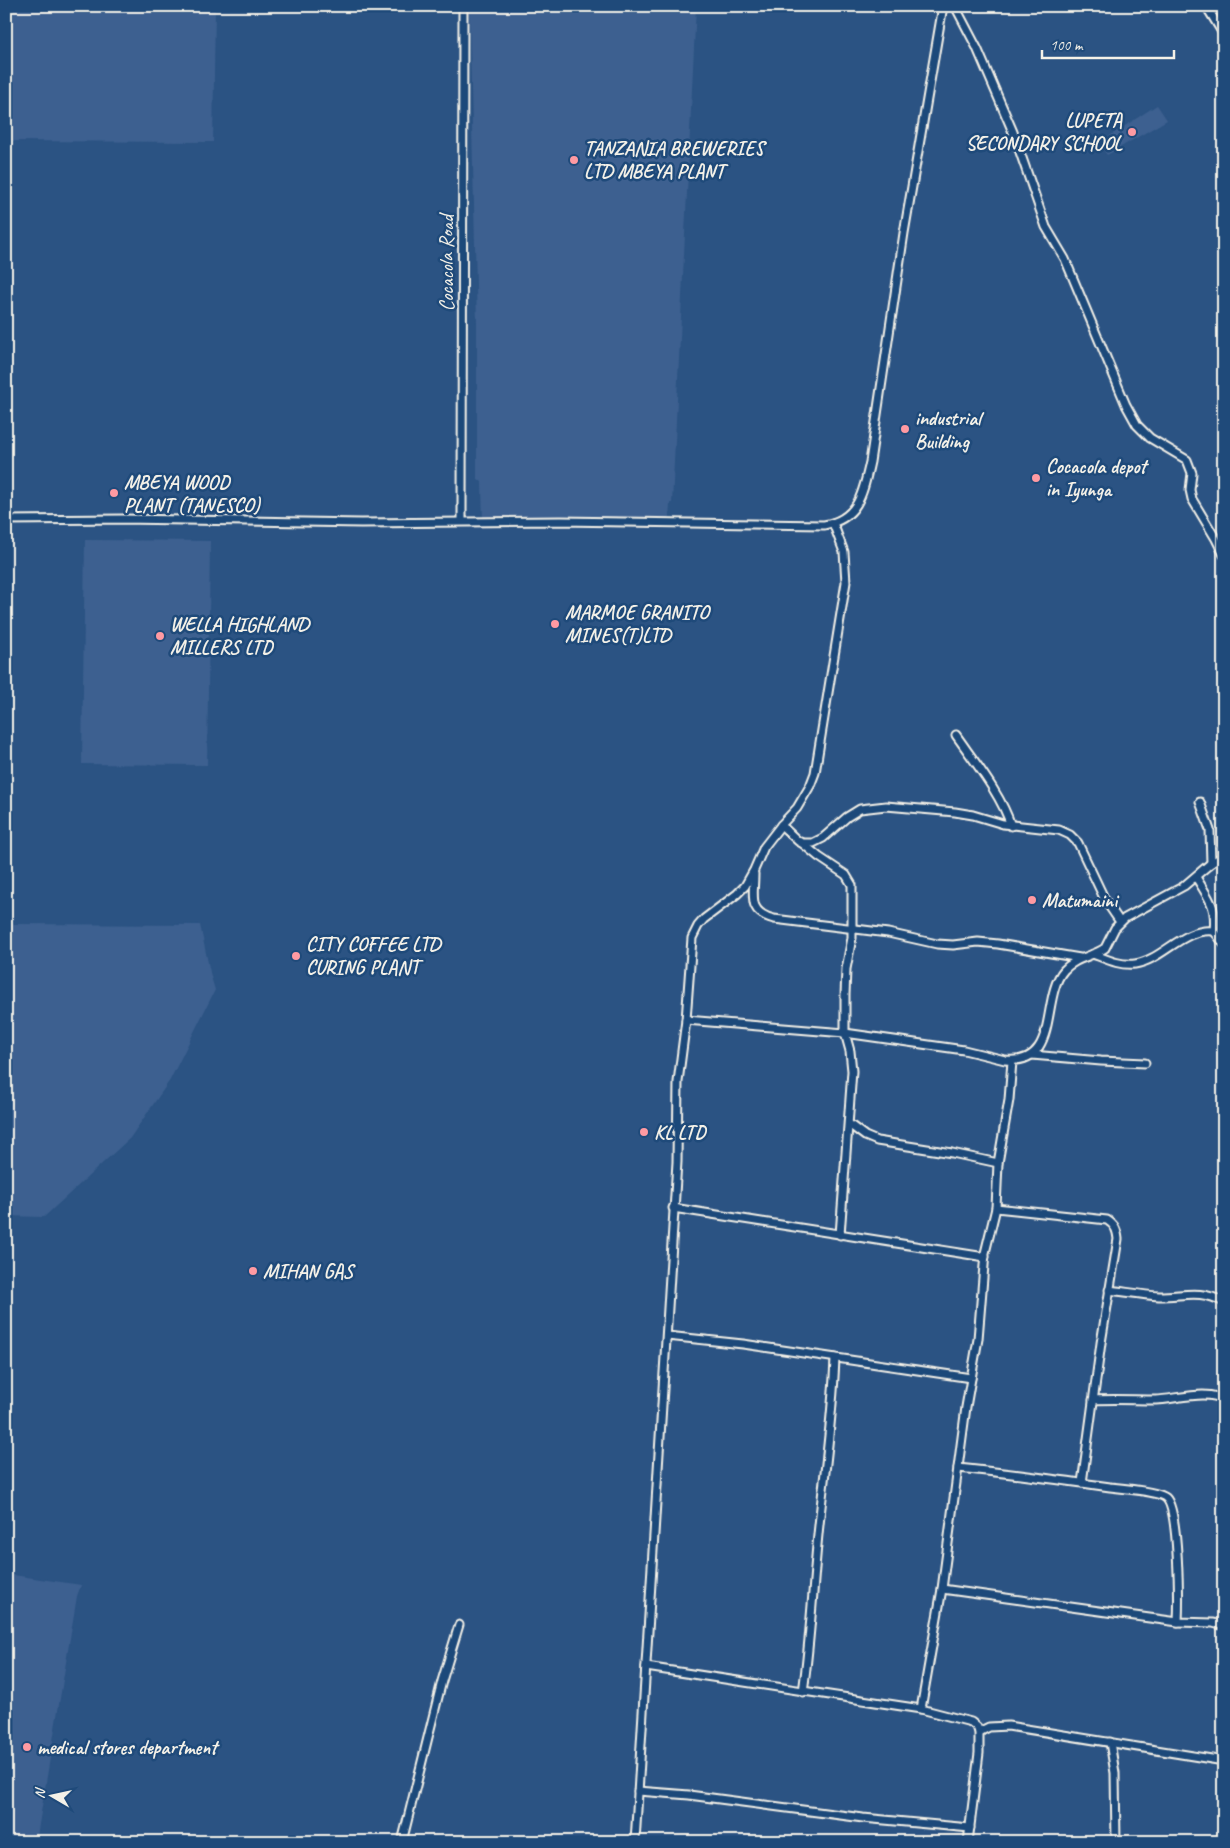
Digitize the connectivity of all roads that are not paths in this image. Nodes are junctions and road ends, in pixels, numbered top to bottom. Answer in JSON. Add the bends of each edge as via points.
{"nodes":[{"id":1,"x":463,"y":6,"type":"edge"},
{"id":2,"x":943,"y":6,"type":"edge"},
{"id":3,"x":955,"y":6,"type":"edge"},
{"id":4,"x":1206,"y":6,"type":"edge"},
{"id":5,"x":1224,"y":35,"type":"edge"},
{"id":6,"x":6,"y":520,"type":"edge"},
{"id":7,"x":462,"y":521,"type":"junction"},
{"id":8,"x":833,"y":523,"type":"junction"},
{"id":9,"x":1224,"y":555,"type":"edge"},
{"id":10,"x":956,"y":735,"type":"dead end"},
{"id":11,"x":1200,"y":802,"type":"dead end"},
{"id":12,"x":781,"y":824,"type":"junction"},
{"id":13,"x":1011,"y":826,"type":"junction"},
{"id":14,"x":802,"y":843,"type":"junction"},
{"id":15,"x":1224,"y":856,"type":"edge"},
{"id":16,"x":1211,"y":863,"type":"junction"},
{"id":17,"x":754,"y":870,"type":"junction"},
{"id":18,"x":1196,"y":877,"type":"junction"},
{"id":19,"x":1120,"y":922,"type":"junction"},
{"id":20,"x":852,"y":929,"type":"junction"},
{"id":21,"x":1214,"y":932,"type":"junction"},
{"id":22,"x":1224,"y":944,"type":"edge"},
{"id":23,"x":1093,"y":954,"type":"junction"},
{"id":24,"x":1080,"y":958,"type":"junction"},
{"id":25,"x":686,"y":1020,"type":"junction"},
{"id":26,"x":845,"y":1033,"type":"junction"},
{"id":27,"x":1032,"y":1055,"type":"junction"},
{"id":28,"x":1012,"y":1061,"type":"junction"},
{"id":29,"x":1146,"y":1063,"type":"dead end"},
{"id":30,"x":849,"y":1124,"type":"junction"},
{"id":31,"x":998,"y":1164,"type":"junction"},
{"id":32,"x":673,"y":1208,"type":"junction"},
{"id":33,"x":996,"y":1208,"type":"junction"},
{"id":34,"x":840,"y":1235,"type":"junction"},
{"id":35,"x":985,"y":1257,"type":"junction"},
{"id":36,"x":1109,"y":1290,"type":"junction"},
{"id":37,"x":1224,"y":1302,"type":"edge"},
{"id":38,"x":667,"y":1336,"type":"junction"},
{"id":39,"x":835,"y":1358,"type":"junction"},
{"id":40,"x":970,"y":1378,"type":"junction"},
{"id":41,"x":1093,"y":1400,"type":"junction"},
{"id":42,"x":1224,"y":1401,"type":"edge"},
{"id":43,"x":958,"y":1468,"type":"junction"},
{"id":44,"x":1082,"y":1483,"type":"junction"},
{"id":45,"x":942,"y":1589,"type":"junction"},
{"id":46,"x":1178,"y":1622,"type":"junction"},
{"id":47,"x":459,"y":1625,"type":"dead end"},
{"id":48,"x":1224,"y":1626,"type":"edge"},
{"id":49,"x":646,"y":1667,"type":"junction"},
{"id":50,"x":803,"y":1692,"type":"junction"},
{"id":51,"x":921,"y":1709,"type":"junction"},
{"id":52,"x":979,"y":1732,"type":"junction"},
{"id":53,"x":1110,"y":1742,"type":"junction"},
{"id":54,"x":1224,"y":1761,"type":"edge"},
{"id":55,"x":638,"y":1791,"type":"junction"},
{"id":56,"x":970,"y":1828,"type":"junction"},
{"id":57,"x":402,"y":1842,"type":"edge"},
{"id":58,"x":635,"y":1842,"type":"edge"},
{"id":59,"x":968,"y":1842,"type":"edge"},
{"id":60,"x":1116,"y":1842,"type":"edge"}],
"edges":[{"from":1,"to":7,"type":"street","name":"Cocacola Road"},
{"from":2,"to":8,"type":"street","via":[[866,481],[854,509]]},
{"from":3,"to":9,"type":"street","via":[[981,56],[1046,227],[1065,259],[1126,405],[1137,425],[1150,438],[1187,460],[1192,472],[1192,499]]},
{"from":4,"to":5,"type":"street"},
{"from":6,"to":7,"type":"street"},
{"from":7,"to":8,"type":"street"},
{"from":8,"to":12,"type":"street","via":[[844,552],[846,582],[818,758],[805,797]]},
{"from":10,"to":13,"type":"street","via":[[991,787]]},
{"from":11,"to":16,"type":"street","via":[[1210,830]]},
{"from":12,"to":14,"type":"street"},
{"from":12,"to":17,"type":"street","via":[[764,846]]},
{"from":13,"to":14,"type":"street","via":[[950,811],[875,806],[854,812],[818,842]]},
{"from":13,"to":19,"type":"street","via":[[1059,830],[1074,838],[1105,900]]},
{"from":14,"to":20,"type":"street","via":[[850,878]]},
{"from":15,"to":16,"type":"street"},
{"from":16,"to":18,"type":"street"},
{"from":17,"to":20,"type":"street","via":[[754,904],[760,914],[774,919]]},
{"from":17,"to":25,"type":"street","via":[[737,894],[704,919],[694,932],[690,945]]},
{"from":18,"to":19,"type":"street"},
{"from":18,"to":21,"type":"street","via":[[1214,908]]},
{"from":19,"to":23,"type":"street","via":[[1105,948]]},
{"from":20,"to":24,"type":"street","via":[[937,944],[978,942]]},
{"from":20,"to":26,"type":"street","via":[[845,979]]},
{"from":21,"to":22,"type":"street"},
{"from":21,"to":23,"type":"street","via":[[1205,931],[1184,938],[1133,964],[1114,962]]},
{"from":23,"to":24,"type":"street"},
{"from":24,"to":27,"type":"street","via":[[1064,970],[1056,984],[1045,1035]]},
{"from":25,"to":26,"type":"street"},
{"from":25,"to":32,"type":"street","via":[[678,1082]]},
{"from":26,"to":28,"type":"street","via":[[964,1050]]},
{"from":26,"to":30,"type":"street","via":[[852,1063]]},
{"from":27,"to":28,"type":"street"},
{"from":27,"to":29,"type":"street"},
{"from":28,"to":31,"type":"street"},
{"from":30,"to":31,"type":"street","via":[[877,1141]]},
{"from":30,"to":34,"type":"street"},
{"from":31,"to":33,"type":"street"},
{"from":32,"to":34,"type":"street"},
{"from":32,"to":38,"type":"street"},
{"from":33,"to":35,"type":"street"},
{"from":33,"to":36,"type":"street","via":[[1094,1218],[1113,1224],[1118,1239]]},
{"from":34,"to":35,"type":"street"},
{"from":35,"to":40,"type":"street","via":[[981,1316]]},
{"from":36,"to":37,"type":"street","via":[[1157,1296],[1203,1294]]},
{"from":36,"to":41,"type":"street"},
{"from":38,"to":39,"type":"street"},
{"from":38,"to":49,"type":"street"},
{"from":39,"to":40,"type":"street"},
{"from":39,"to":50,"type":"street"},
{"from":40,"to":43,"type":"street"},
{"from":41,"to":42,"type":"street","via":[[1215,1396]]},
{"from":41,"to":44,"type":"street"},
{"from":43,"to":44,"type":"street"},
{"from":43,"to":45,"type":"street"},
{"from":44,"to":46,"type":"street","via":[[1166,1497],[1172,1510],[1174,1528]]},
{"from":45,"to":46,"type":"street"},
{"from":45,"to":51,"type":"street"},
{"from":46,"to":48,"type":"street"},
{"from":47,"to":57,"type":"street"},
{"from":49,"to":50,"type":"street"},
{"from":49,"to":55,"type":"street"},
{"from":50,"to":51,"type":"street"},
{"from":51,"to":52,"type":"street","via":[[965,1720]]},
{"from":52,"to":53,"type":"street","via":[[989,1727],[1008,1726]]},
{"from":52,"to":56,"type":"street"},
{"from":53,"to":54,"type":"street"},
{"from":53,"to":60,"type":"street","via":[[1115,1773]]},
{"from":55,"to":56,"type":"street"},
{"from":55,"to":58,"type":"street"},
{"from":56,"to":59,"type":"street"}]}
